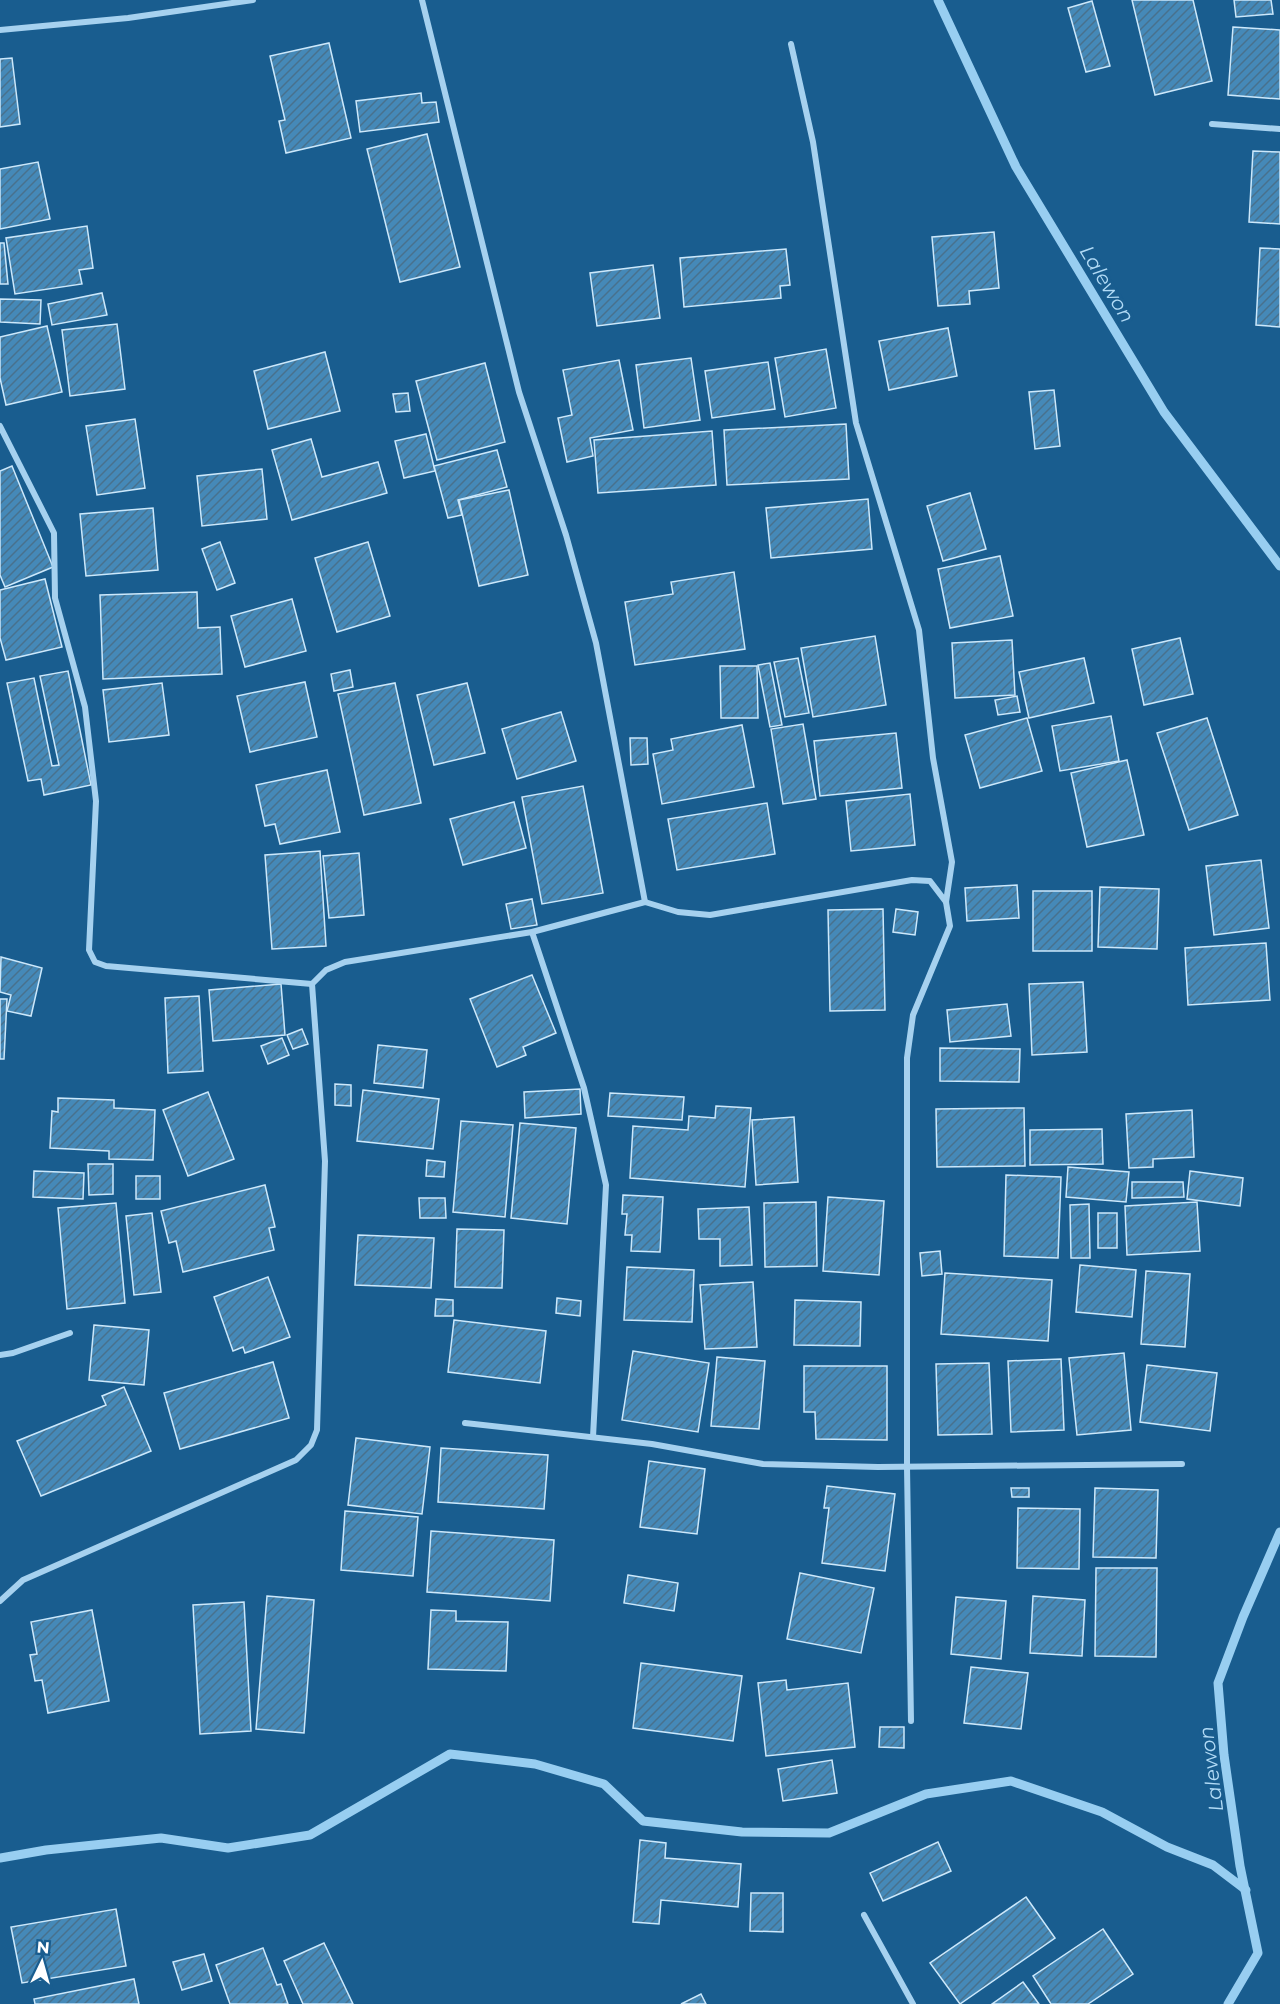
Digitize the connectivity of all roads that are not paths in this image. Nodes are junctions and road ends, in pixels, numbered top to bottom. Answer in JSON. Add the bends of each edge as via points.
{"nodes":[{"id":1,"x":253,"y":0,"type":"edge"},
{"id":2,"x":422,"y":0,"type":"edge"},
{"id":3,"x":0,"y":30,"type":"edge"},
{"id":4,"x":791,"y":44,"type":"dead end"},
{"id":5,"x":1212,"y":124,"type":"dead end"},
{"id":6,"x":1280,"y":129,"type":"edge"},
{"id":7,"x":0,"y":426,"type":"edge"},
{"id":8,"x":645,"y":902,"type":"junction"},
{"id":9,"x":946,"y":902,"type":"junction"},
{"id":10,"x":532,"y":932,"type":"junction"},
{"id":11,"x":312,"y":984,"type":"junction"},
{"id":12,"x":70,"y":1333,"type":"dead end"},
{"id":13,"x":0,"y":1355,"type":"edge"},
{"id":14,"x":465,"y":1423,"type":"dead end"},
{"id":15,"x":593,"y":1437,"type":"junction"},
{"id":16,"x":1182,"y":1464,"type":"dead end"},
{"id":17,"x":907,"y":1467,"type":"junction"},
{"id":18,"x":0,"y":1601,"type":"edge"},
{"id":19,"x":911,"y":1721,"type":"dead end"},
{"id":20,"x":864,"y":1915,"type":"dead end"},
{"id":21,"x":913,"y":2004,"type":"edge"}],
"edges":[{"from":1,"to":3,"type":"street","via":[[128,18]]},
{"from":2,"to":8,"type":"street","via":[[519,392],[596,643]]},
{"from":4,"to":9,"type":"street","via":[[813,142],[856,423],[919,630],[933,758],[951,862]]},
{"from":5,"to":6,"type":"street"},
{"from":7,"to":11,"type":"street","via":[[54,533],[55,598],[85,707],[96,801],[89,950],[95,962]]},
{"from":8,"to":9,"type":"street","via":[[678,912],[710,915],[912,880],[930,881]]},
{"from":8,"to":10,"type":"street"},
{"from":9,"to":17,"type":"street","via":[[950,926],[913,1015],[909,1042]]},
{"from":10,"to":11,"type":"street","via":[[345,962],[326,970]]},
{"from":10,"to":15,"type":"street","via":[[584,1088],[606,1185]]},
{"from":11,"to":18,"type":"street","via":[[325,1161],[317,1430],[311,1445],[296,1460],[23,1580]]},
{"from":12,"to":13,"type":"street"},
{"from":14,"to":15,"type":"street"},
{"from":15,"to":17,"type":"street","via":[[763,1464]]},
{"from":16,"to":17,"type":"street"},
{"from":17,"to":19,"type":"street"},
{"from":20,"to":21,"type":"street"}]}
